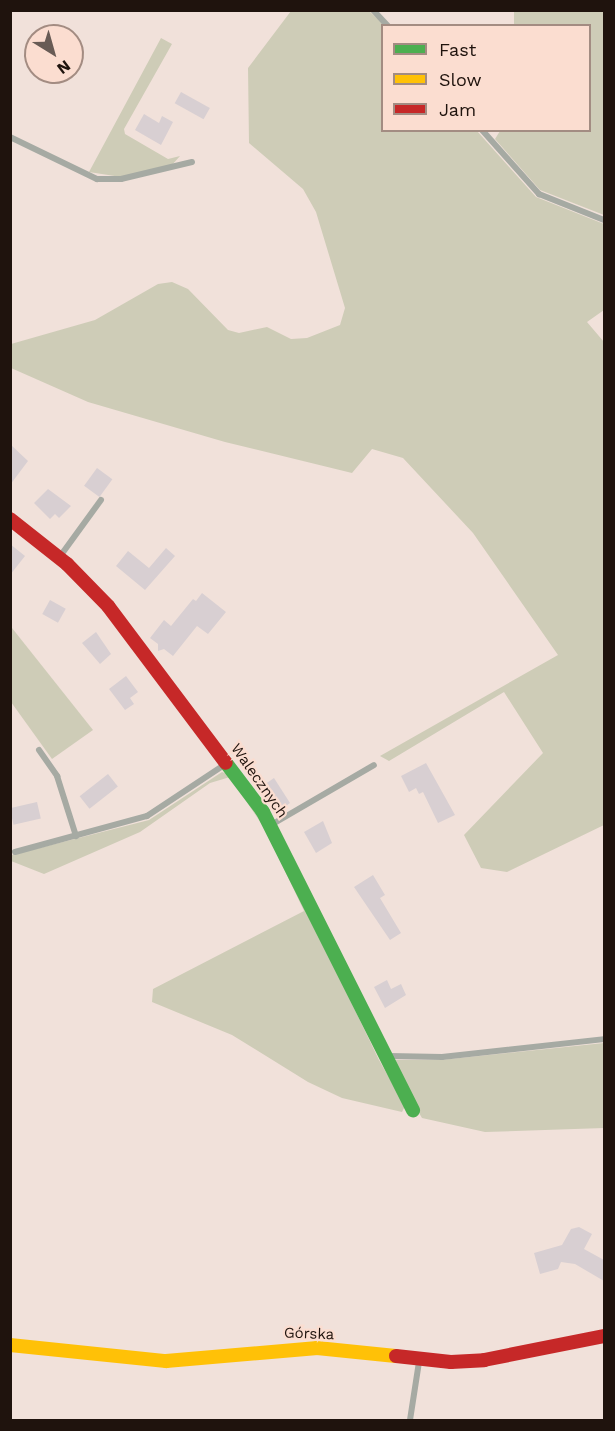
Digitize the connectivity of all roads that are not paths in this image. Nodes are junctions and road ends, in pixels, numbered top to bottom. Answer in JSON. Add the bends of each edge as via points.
{"nodes":[{"id":1,"x":374,"y":10,"type":"edge"},
{"id":2,"x":386,"y":24,"type":"edge"},
{"id":3,"x":484,"y":132,"type":"edge"},
{"id":4,"x":10,"y":136,"type":"edge"},
{"id":5,"x":192,"y":162,"type":"dead end"},
{"id":6,"x":604,"y":220,"type":"edge"},
{"id":7,"x":101,"y":500,"type":"dead end"},
{"id":8,"x":10,"y":519,"type":"edge"},
{"id":9,"x":58,"y":558,"type":"junction"},
{"id":10,"x":39,"y":750,"type":"dead end"},
{"id":11,"x":227,"y":763,"type":"junction"},
{"id":12,"x":374,"y":765,"type":"dead end"},
{"id":13,"x":270,"y":825,"type":"junction"},
{"id":14,"x":76,"y":836,"type":"junction"},
{"id":15,"x":15,"y":852,"type":"dead end"},
{"id":16,"x":604,"y":1039,"type":"edge"},
{"id":17,"x":383,"y":1056,"type":"junction"},
{"id":18,"x":413,"y":1110,"type":"dead end"},
{"id":19,"x":604,"y":1336,"type":"edge"},
{"id":20,"x":10,"y":1345,"type":"edge"},
{"id":21,"x":419,"y":1361,"type":"junction"},
{"id":22,"x":410,"y":1420,"type":"edge"}],
"edges":[{"from":1,"to":2,"type":"lane"},
{"from":3,"to":6,"type":"lane","via":[[539,194]]},
{"from":4,"to":5,"type":"lane","via":[[97,179],[121,179]]},
{"from":7,"to":9,"type":"lane"},
{"from":8,"to":9,"type":"street","name":"Walecznych"},
{"from":9,"to":11,"type":"street","name":"Walecznych","via":[[108,606]]},
{"from":10,"to":14,"type":"lane","via":[[57,776]]},
{"from":11,"to":13,"type":"street","name":"Walecznych"},
{"from":11,"to":14,"type":"lane","via":[[147,816]]},
{"from":12,"to":13,"type":"lane"},
{"from":13,"to":17,"type":"street","name":"Walecznych"},
{"from":14,"to":15,"type":"lane"},
{"from":16,"to":17,"type":"lane","via":[[442,1058]]},
{"from":17,"to":18,"type":"street","name":"Walecznych"},
{"from":19,"to":21,"type":"street","name":"Górska","via":[[484,1360]]},
{"from":20,"to":21,"type":"street","name":"Górska","via":[[166,1360],[317,1348]]},
{"from":21,"to":22,"type":"lane"}]}
